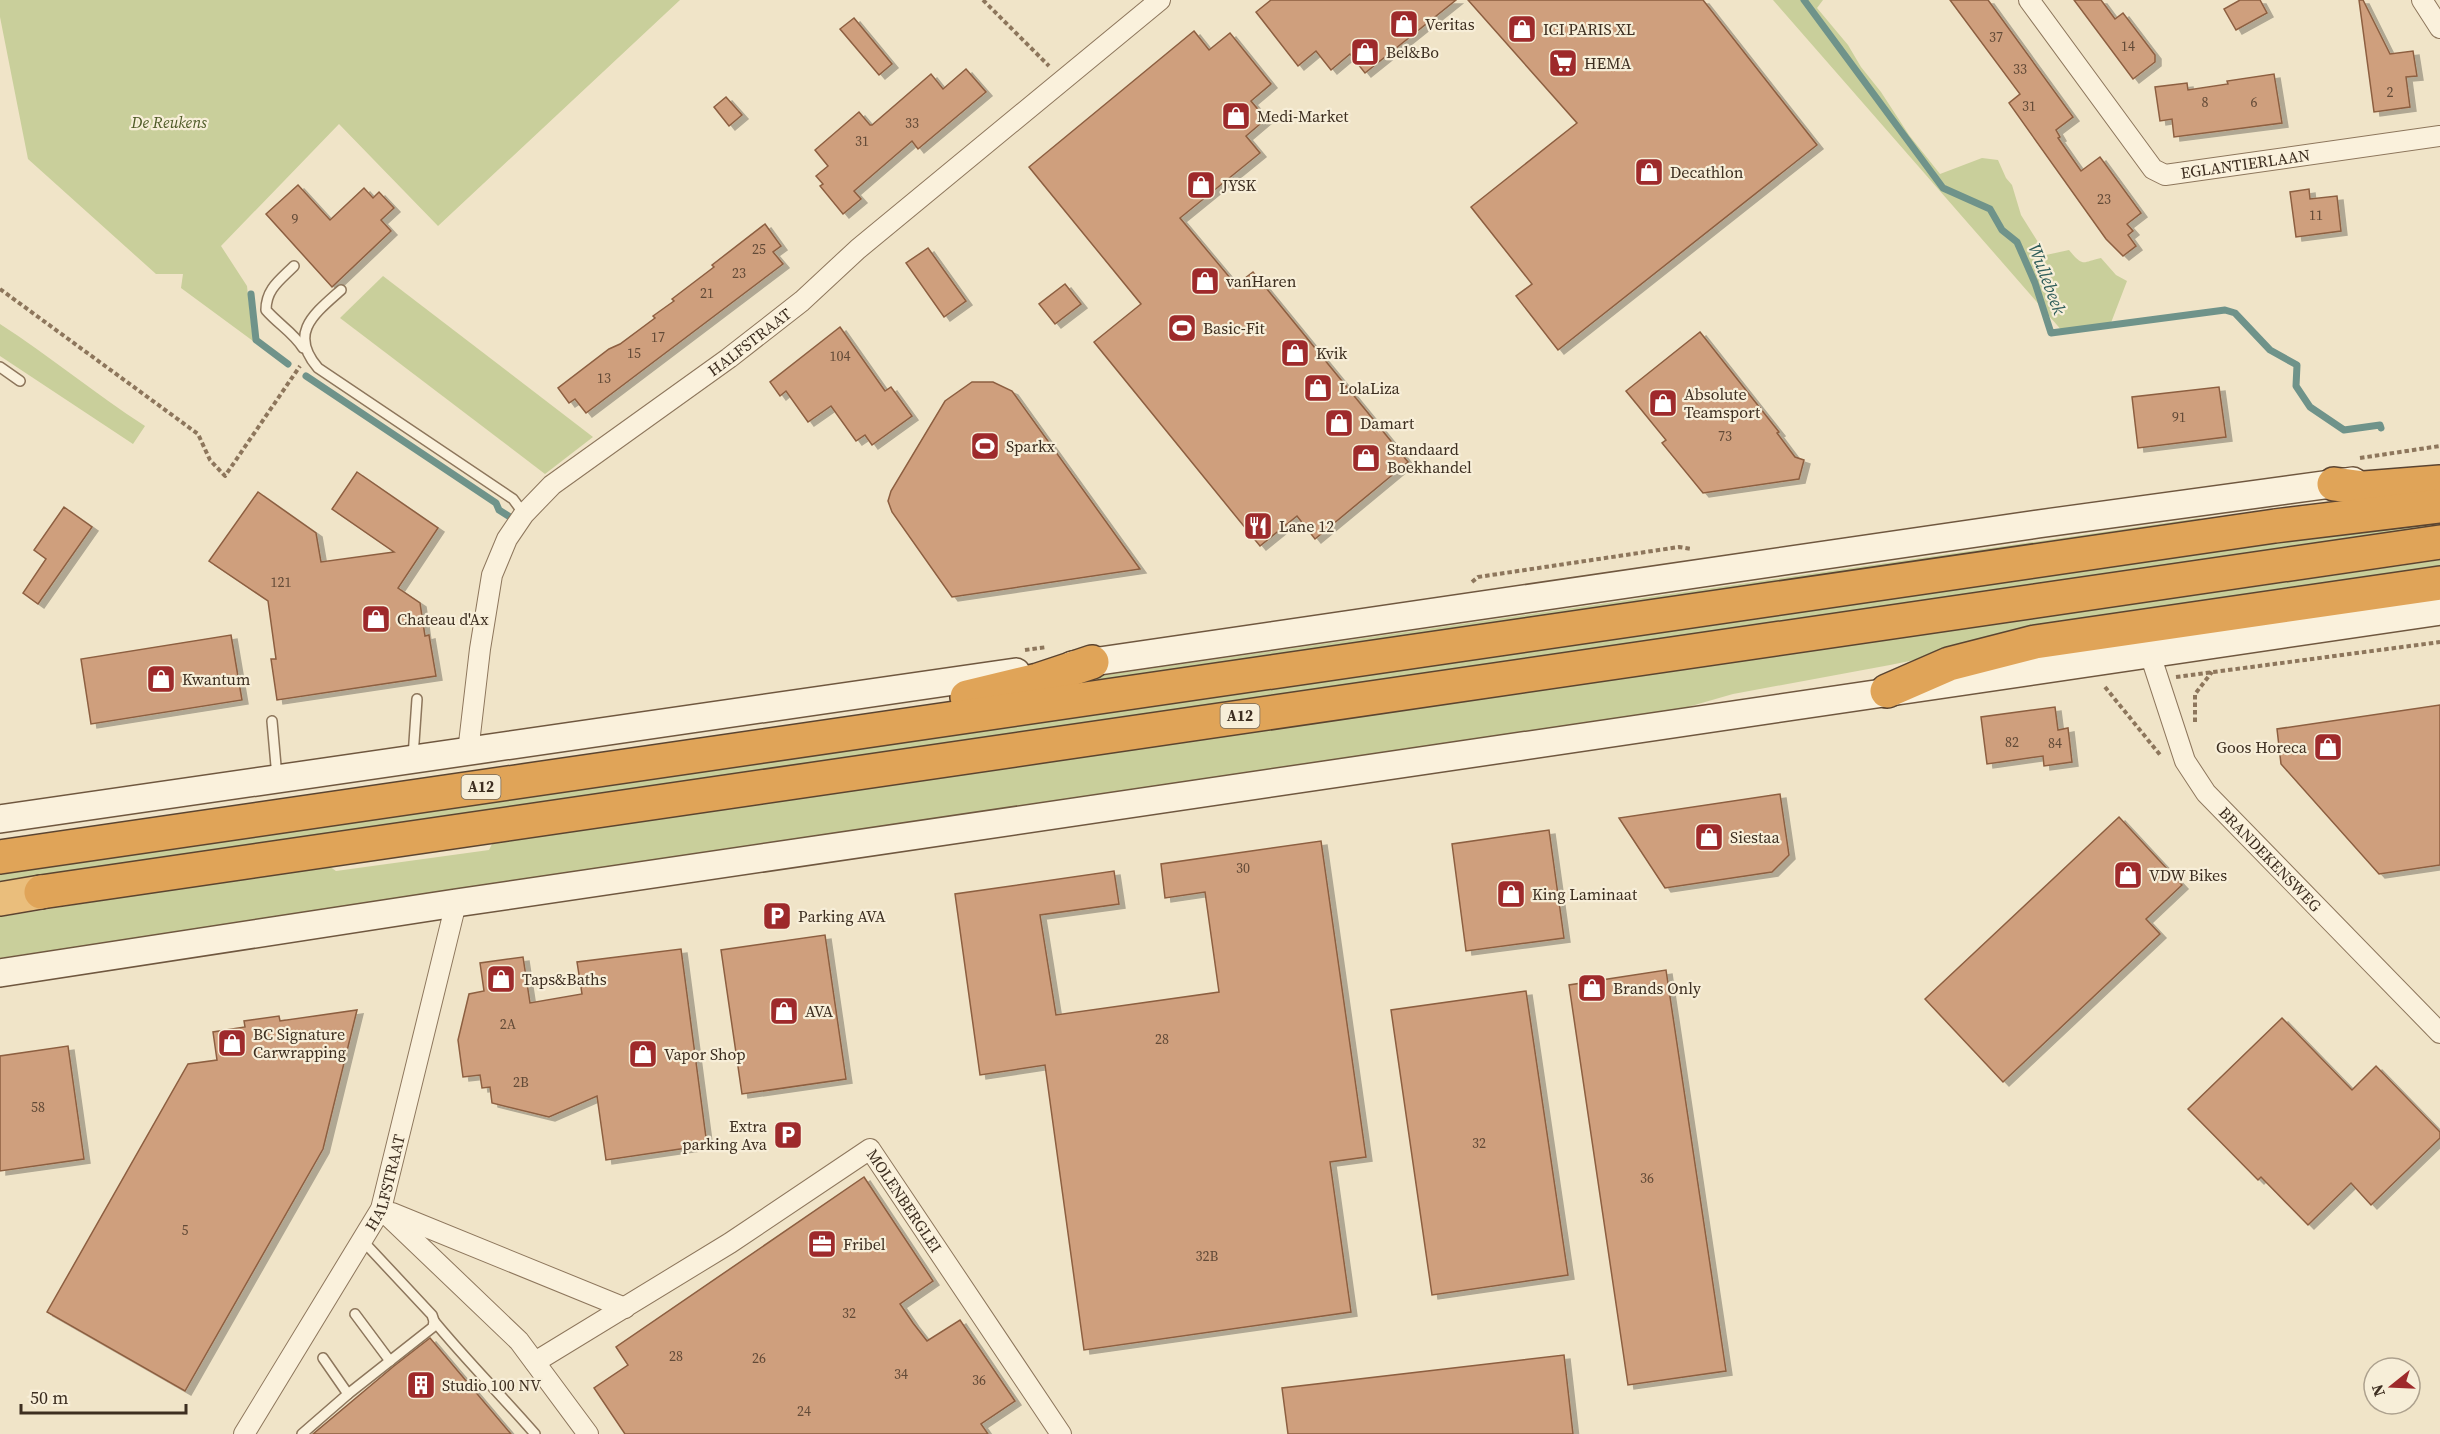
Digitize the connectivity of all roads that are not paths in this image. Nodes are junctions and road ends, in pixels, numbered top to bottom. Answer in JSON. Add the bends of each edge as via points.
{"nodes":[{"id":1,"x":1160,"y":0,"type":"edge"},
{"id":2,"x":2029,"y":0,"type":"edge"},
{"id":3,"x":2422,"y":0,"type":"edge"},
{"id":4,"x":2440,"y":28,"type":"edge"},
{"id":5,"x":2440,"y":136,"type":"edge"},
{"id":6,"x":294,"y":266,"type":"dead end"},
{"id":7,"x":341,"y":290,"type":"dead end"},
{"id":8,"x":307,"y":356,"type":"junction"},
{"id":9,"x":0,"y":367,"type":"edge"},
{"id":10,"x":20,"y":381,"type":"dead end"},
{"id":11,"x":2440,"y":468,"type":"edge"},
{"id":12,"x":2440,"y":483,"type":"edge"},
{"id":13,"x":2334,"y":484,"type":"junction"},
{"id":14,"x":2440,"y":506,"type":"edge"},
{"id":15,"x":524,"y":514,"type":"junction"},
{"id":16,"x":2440,"y":542,"type":"edge"},
{"id":17,"x":2440,"y":583,"type":"edge"},
{"id":18,"x":2440,"y":611,"type":"edge"},
{"id":19,"x":2150,"y":654,"type":"junction"},
{"id":20,"x":1092,"y":662,"type":"junction"},
{"id":21,"x":1887,"y":692,"type":"junction"},
{"id":22,"x":417,"y":699,"type":"dead end"},
{"id":23,"x":272,"y":720,"type":"dead end"},
{"id":24,"x":891,"y":728,"type":"junction"},
{"id":25,"x":468,"y":753,"type":"junction"},
{"id":26,"x":412,"y":760,"type":"junction"},
{"id":27,"x":278,"y":780,"type":"junction"},
{"id":28,"x":0,"y":819,"type":"edge"},
{"id":29,"x":0,"y":858,"type":"edge"},
{"id":30,"x":0,"y":899,"type":"edge"},
{"id":31,"x":456,"y":903,"type":"junction"},
{"id":32,"x":0,"y":973,"type":"edge"},
{"id":33,"x":2440,"y":1033,"type":"edge"},
{"id":34,"x":381,"y":1209,"type":"junction"},
{"id":35,"x":362,"y":1240,"type":"junction"},
{"id":36,"x":625,"y":1308,"type":"junction"},
{"id":37,"x":355,"y":1314,"type":"dead end"},
{"id":38,"x":434,"y":1321,"type":"junction"},
{"id":39,"x":323,"y":1358,"type":"dead end"},
{"id":40,"x":390,"y":1361,"type":"junction"},
{"id":41,"x":535,"y":1362,"type":"junction"},
{"id":42,"x":348,"y":1394,"type":"junction"},
{"id":43,"x":244,"y":1434,"type":"edge"},
{"id":44,"x":302,"y":1434,"type":"edge"},
{"id":45,"x":535,"y":1434,"type":"edge"},
{"id":46,"x":588,"y":1434,"type":"edge"},
{"id":47,"x":1061,"y":1434,"type":"edge"}],
"edges":[{"from":1,"to":15,"type":"street","name":"HALFSTRAAT","via":[[867,242],[802,301],[552,485]]},
{"from":2,"to":5,"type":"street","name":"EGLANTIERLAAN","via":[[2153,169],[2164,175]]},
{"from":3,"to":4,"type":"street"},
{"from":6,"to":8,"type":"lane","via":[[271,288],[266,310],[297,338]]},
{"from":7,"to":8,"type":"lane","via":[[312,318],[303,337]]},
{"from":8,"to":15,"type":"lane","via":[[318,368],[513,499]]},
{"from":9,"to":10,"type":"lane"},
{"from":11,"to":13,"type":"main road"},
{"from":12,"to":13,"type":"highway","via":[[2364,488]]},
{"from":13,"to":20,"type":"main road","via":[[2026,525]]},
{"from":14,"to":24,"type":"highway","number":"A12","via":[[2263,527]]},
{"from":15,"to":25,"type":"street","name":"HALFSTRAAT","via":[[507,539],[492,575]]},
{"from":16,"to":30,"type":"highway","number":"A12"},
{"from":17,"to":21,"type":"highway","via":[[2035,642],[1949,664]]},
{"from":18,"to":19,"type":"main road"},
{"from":19,"to":21,"type":"main road"},
{"from":19,"to":33,"type":"street","name":"BRANDEKENSWEG","via":[[2186,761],[2206,793]]},
{"from":20,"to":24,"type":"highway","via":[[1038,680],[950,701]]},
{"from":20,"to":25,"type":"main road"},
{"from":21,"to":31,"type":"main road"},
{"from":22,"to":26,"type":"lane"},
{"from":23,"to":27,"type":"lane"},
{"from":24,"to":29,"type":"highway","number":"A12"},
{"from":25,"to":26,"type":"main road"},
{"from":26,"to":27,"type":"main road"},
{"from":27,"to":28,"type":"main road"},
{"from":31,"to":32,"type":"main road"},
{"from":31,"to":34,"type":"street","name":"HALFSTRAAT"},
{"from":34,"to":35,"type":"street","name":"HALFSTRAAT"},
{"from":34,"to":36,"type":"street"},
{"from":34,"to":41,"type":"street","via":[[519,1341]]},
{"from":35,"to":38,"type":"lane"},
{"from":35,"to":43,"type":"street","name":"HALFSTRAAT"},
{"from":36,"to":41,"type":"street","name":"MOLENBERGLEI"},
{"from":36,"to":47,"type":"street","name":"MOLENBERGLEI","via":[[870,1149]]},
{"from":37,"to":40,"type":"lane"},
{"from":38,"to":40,"type":"lane","via":[[433,1327]]},
{"from":38,"to":45,"type":"lane"},
{"from":39,"to":42,"type":"lane"},
{"from":40,"to":42,"type":"lane"},
{"from":41,"to":46,"type":"street"},
{"from":42,"to":44,"type":"lane"}]}
